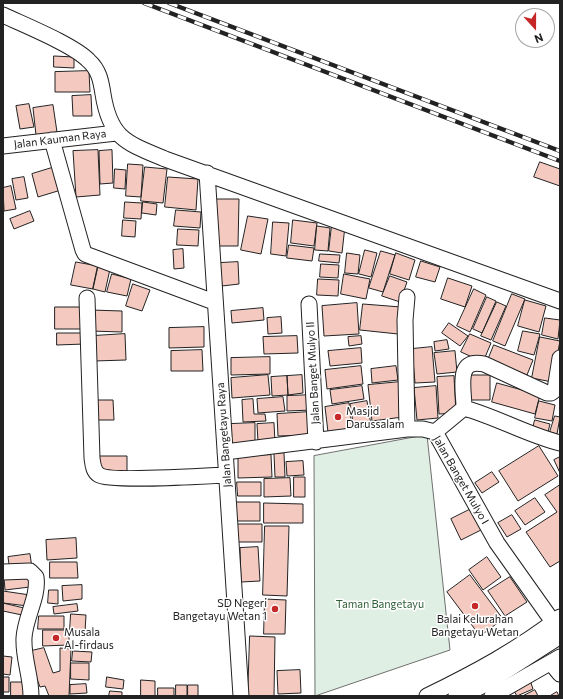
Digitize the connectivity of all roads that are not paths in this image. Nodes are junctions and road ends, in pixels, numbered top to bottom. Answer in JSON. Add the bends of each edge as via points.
{"nodes":[{"id":1,"x":3,"y":15,"type":"edge"},
{"id":2,"x":116,"y":133,"type":"junction"},
{"id":3,"x":52,"y":140,"type":"junction"},
{"id":4,"x":3,"y":146,"type":"edge"},
{"id":5,"x":206,"y":173,"type":"junction"},
{"id":6,"x":408,"y":297,"type":"dead end"},
{"id":7,"x":87,"y":298,"type":"dead end"},
{"id":8,"x":560,"y":301,"type":"edge"},
{"id":9,"x":214,"y":302,"type":"junction"},
{"id":10,"x":309,"y":304,"type":"dead end"},
{"id":11,"x":560,"y":358,"type":"edge"},
{"id":12,"x":464,"y":408,"type":"junction"},
{"id":13,"x":407,"y":429,"type":"junction"},
{"id":14,"x":435,"y":432,"type":"junction"},
{"id":15,"x":316,"y":442,"type":"junction"},
{"id":16,"x":560,"y":443,"type":"edge"},
{"id":17,"x":225,"y":452,"type":"junction"},
{"id":18,"x":226,"y":476,"type":"junction"},
{"id":19,"x":3,"y":572,"type":"edge"},
{"id":20,"x":558,"y":624,"type":"edge"},
{"id":21,"x":557,"y":664,"type":"edge"},
{"id":22,"x":30,"y":696,"type":"edge"},
{"id":23,"x":241,"y":696,"type":"edge"},
{"id":24,"x":427,"y":696,"type":"edge"},
{"id":25,"x":458,"y":696,"type":"edge"},
{"id":26,"x":492,"y":696,"type":"edge"}],
"edges":[{"from":1,"to":2,"type":"street","via":[[69,47],[88,60],[98,71],[105,105]]},
{"from":2,"to":3,"type":"street","name":"Jalan Kauman Raya"},
{"from":2,"to":5,"type":"street","via":[[131,145]]},
{"from":3,"to":4,"type":"street","name":"Jalan Kauman Raya"},
{"from":3,"to":9,"type":"street","via":[[85,254]]},
{"from":5,"to":8,"type":"street"},
{"from":5,"to":9,"type":"street","name":"Jalan Bangetayu Raya"},
{"from":6,"to":13,"type":"street","via":[[405,320]]},
{"from":7,"to":18,"type":"street","via":[[92,458],[95,471],[100,476],[121,478]]},
{"from":9,"to":17,"type":"street","name":"Jalan Bangetayu Raya"},
{"from":10,"to":15,"type":"street","name":"Jalan Banget Mulyo II"},
{"from":11,"to":12,"type":"street","via":[[555,390],[547,393],[484,364],[470,364],[464,369],[463,375]]},
{"from":12,"to":14,"type":"street"},
{"from":12,"to":16,"type":"street"},
{"from":13,"to":14,"type":"street","name":"Jalan Banget Mulyo I"},
{"from":13,"to":15,"type":"street","name":"Jalan Banget Mulyo I"},
{"from":14,"to":20,"type":"street","name":"Jalan Banget Mulyo I","via":[[497,543]]},
{"from":15,"to":17,"type":"street","name":"Jalan Banget Mulyo I"},
{"from":17,"to":18,"type":"street","name":"Jalan Bangetayu Raya"},
{"from":18,"to":23,"type":"street","name":"Jalan Bangetayu Raya"},
{"from":19,"to":22,"type":"street","via":[[30,571],[36,577],[37,588],[24,637]]},
{"from":20,"to":24,"type":"street","via":[[473,674]]},
{"from":20,"to":25,"type":"main road","via":[[485,682]]},
{"from":21,"to":26,"type":"street"}]}
